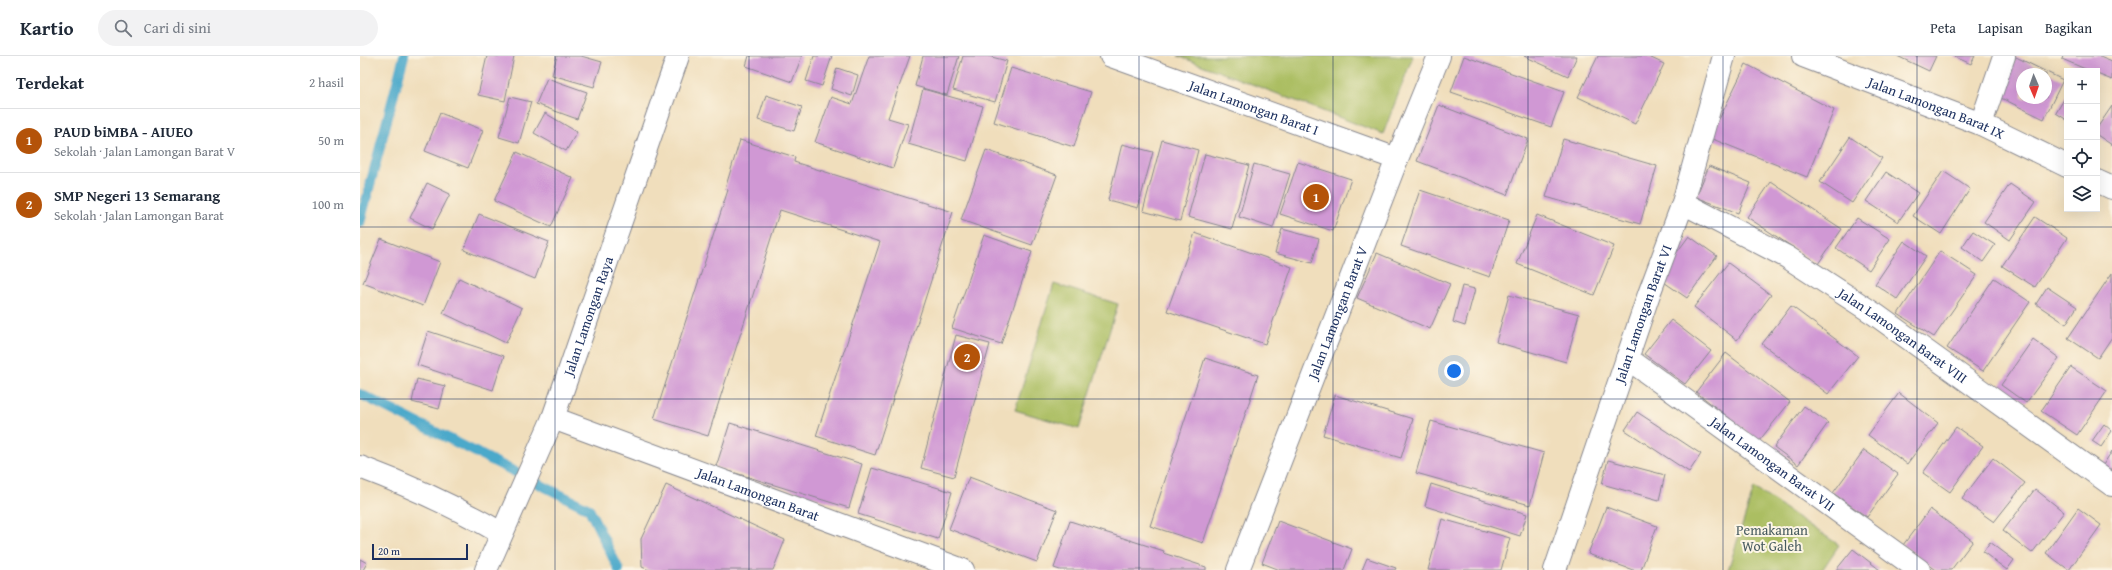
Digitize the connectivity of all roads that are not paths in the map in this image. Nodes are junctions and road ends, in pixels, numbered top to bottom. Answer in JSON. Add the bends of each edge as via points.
{"nodes":[{"id":1,"x":678,"y":56,"type":"edge"},
{"id":2,"x":1111,"y":56,"type":"edge"},
{"id":3,"x":1439,"y":56,"type":"edge"},
{"id":4,"x":1724,"y":56,"type":"edge"},
{"id":5,"x":1803,"y":56,"type":"edge"},
{"id":6,"x":2004,"y":56,"type":"edge"},
{"id":7,"x":1981,"y":124,"type":"junction"},
{"id":8,"x":1397,"y":159,"type":"junction"},
{"id":9,"x":2064,"y":165,"type":"edge"},
{"id":10,"x":2100,"y":182,"type":"edge"},
{"id":11,"x":2112,"y":188,"type":"edge"},
{"id":12,"x":1683,"y":203,"type":"junction"},
{"id":13,"x":1627,"y":358,"type":"junction"},
{"id":14,"x":551,"y":423,"type":"junction"},
{"id":15,"x":360,"y":467,"type":"edge"},
{"id":16,"x":2112,"y":485,"type":"edge"},
{"id":17,"x":504,"y":525,"type":"junction"},
{"id":18,"x":486,"y":570,"type":"edge"},
{"id":19,"x":963,"y":570,"type":"edge"},
{"id":20,"x":1238,"y":570,"type":"edge"},
{"id":21,"x":1555,"y":570,"type":"edge"},
{"id":22,"x":1919,"y":570,"type":"edge"}],
"edges":[{"from":1,"to":14,"type":"street","name":"Jalan Lamongan Raya"},
{"from":2,"to":8,"type":"street","name":"Jalan Lamongan Barat I"},
{"from":3,"to":8,"type":"street","name":"Jalan Lamongan Barat V"},
{"from":4,"to":12,"type":"street","name":"Jalan Lamongan Barat VI"},
{"from":5,"to":7,"type":"street","name":"Jalan Lamongan Barat IX"},
{"from":6,"to":7,"type":"street"},
{"from":7,"to":9,"type":"street","name":"Jalan Lamongan Barat IX"},
{"from":8,"to":20,"type":"street","name":"Jalan Lamongan Barat V"},
{"from":10,"to":11,"type":"street"},
{"from":12,"to":13,"type":"street","name":"Jalan Lamongan Barat VI"},
{"from":12,"to":16,"type":"street","name":"Jalan Lamongan Barat VIII","via":[[1787,257],[1876,315]]},
{"from":13,"to":21,"type":"street","name":"Jalan Lamongan Barat VI"},
{"from":13,"to":22,"type":"street","name":"Jalan Lamongan Barat VII"},
{"from":14,"to":17,"type":"street","name":"Jalan Lamongan Raya"},
{"from":14,"to":19,"type":"street","name":"Jalan Lamongan Barat"},
{"from":15,"to":17,"type":"street","via":[[476,518]]},
{"from":17,"to":18,"type":"street","name":"Jalan Lamongan Raya"}]}
